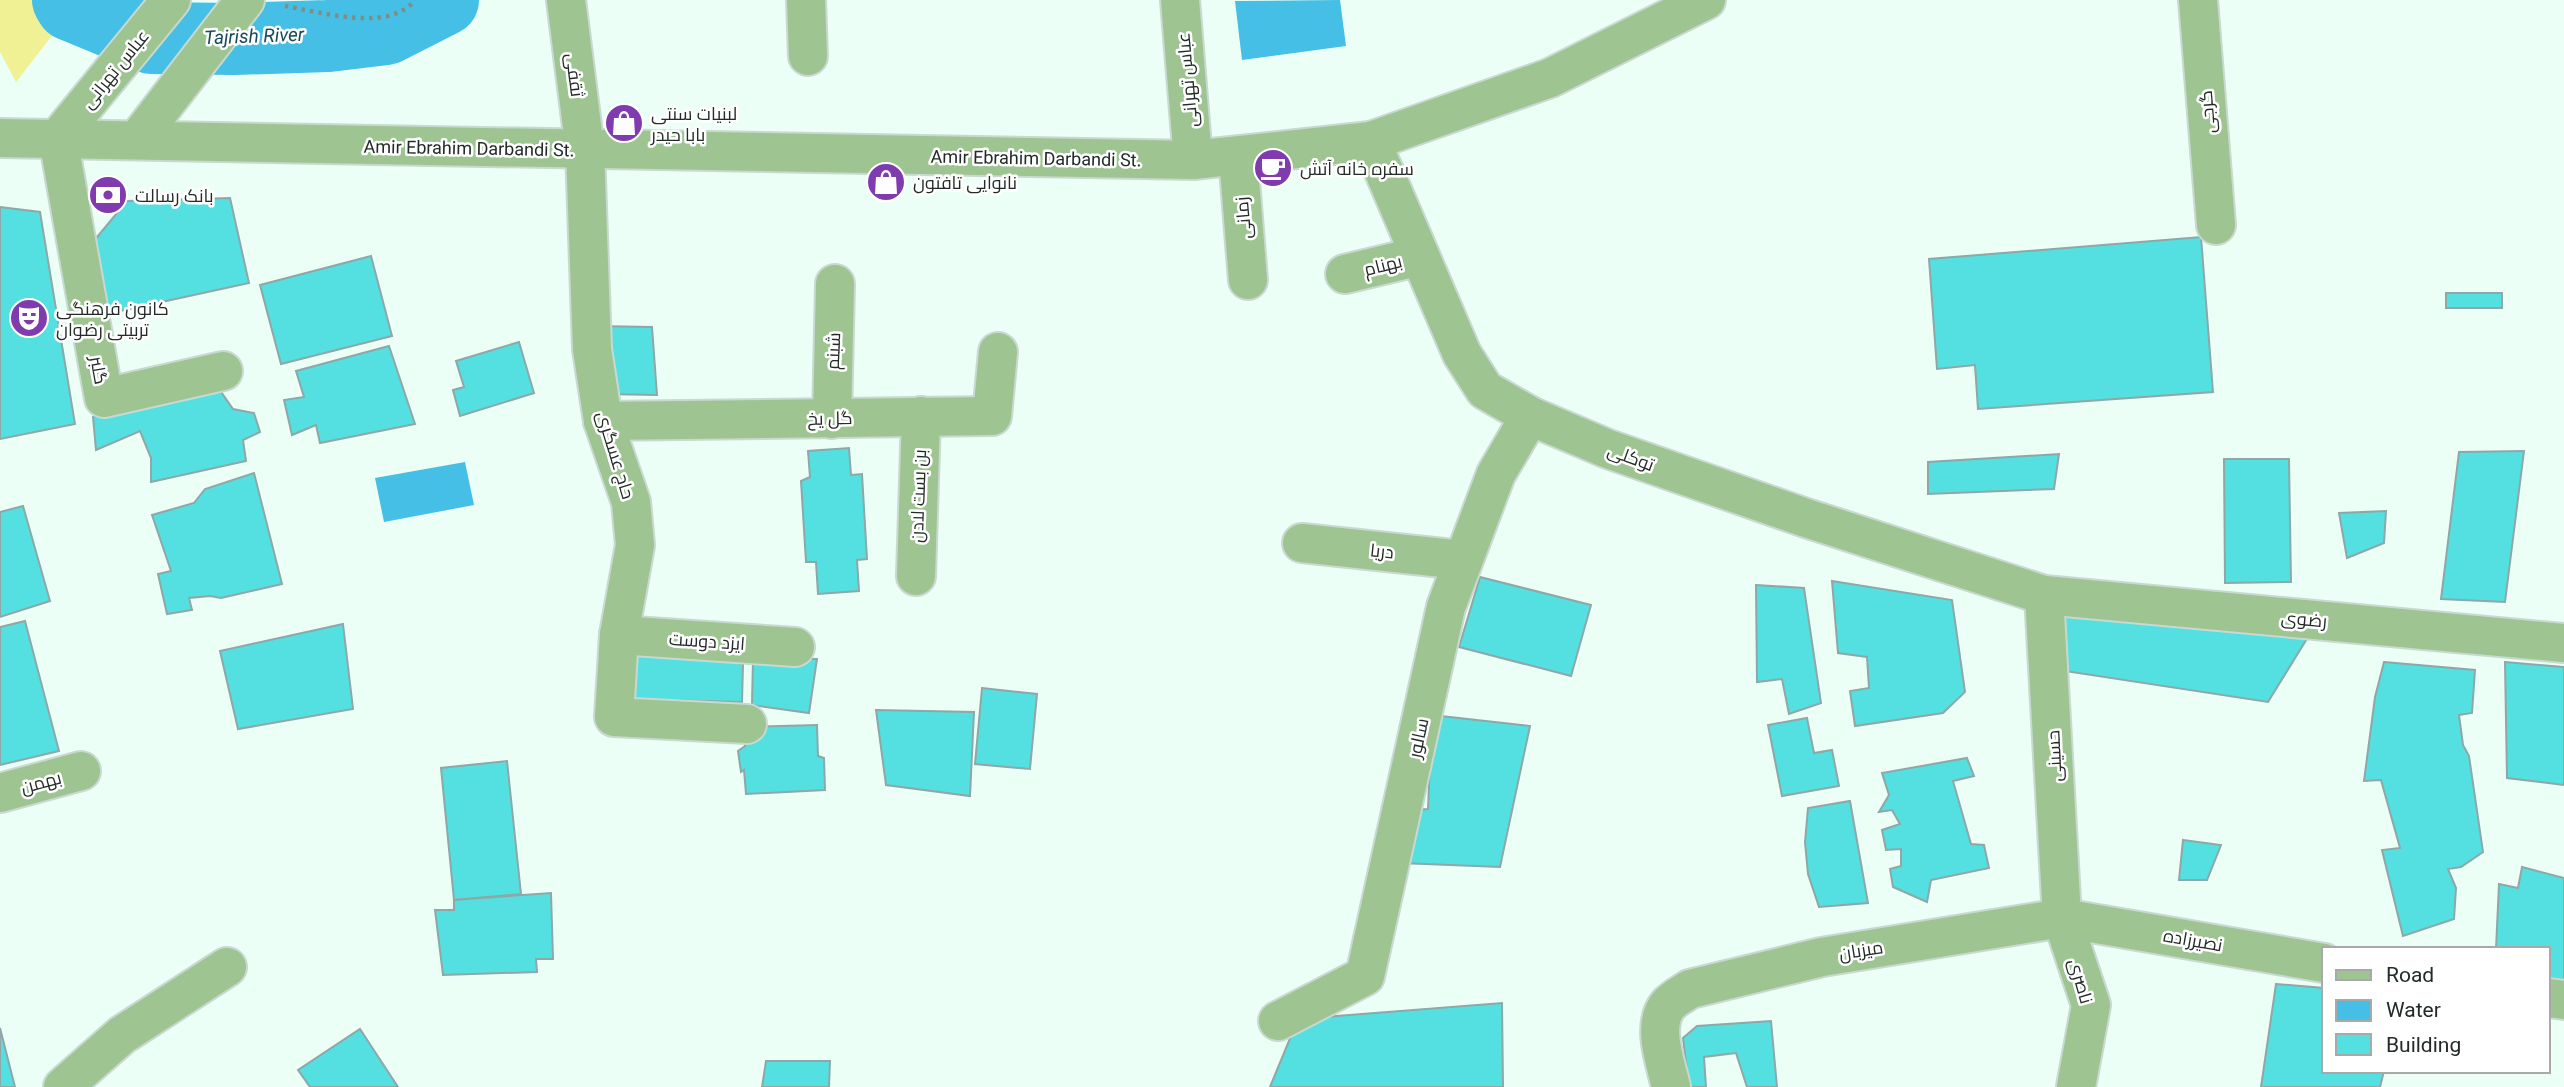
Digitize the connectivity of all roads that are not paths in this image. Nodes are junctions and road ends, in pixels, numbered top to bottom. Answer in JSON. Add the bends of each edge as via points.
{"nodes":[{"id":1,"x":171,"y":0,"type":"edge"},
{"id":2,"x":245,"y":0,"type":"edge"},
{"id":3,"x":566,"y":0,"type":"edge"},
{"id":4,"x":806,"y":0,"type":"edge"},
{"id":5,"x":1180,"y":0,"type":"edge"},
{"id":6,"x":1706,"y":0,"type":"edge"},
{"id":7,"x":2198,"y":0,"type":"edge"},
{"id":8,"x":808,"y":56,"type":"dead end"},
{"id":9,"x":0,"y":138,"type":"edge"},
{"id":10,"x":58,"y":138,"type":"junction"},
{"id":11,"x":137,"y":140,"type":"junction"},
{"id":12,"x":1371,"y":141,"type":"junction"},
{"id":13,"x":585,"y":150,"type":"junction"},
{"id":14,"x":1238,"y":156,"type":"junction"},
{"id":15,"x":1194,"y":160,"type":"junction"},
{"id":16,"x":2216,"y":225,"type":"dead end"},
{"id":17,"x":1420,"y":256,"type":"junction"},
{"id":18,"x":1345,"y":274,"type":"dead end"},
{"id":19,"x":1248,"y":281,"type":"dead end"},
{"id":20,"x":835,"y":284,"type":"dead end"},
{"id":21,"x":998,"y":352,"type":"dead end"},
{"id":22,"x":223,"y":371,"type":"dead end"},
{"id":23,"x":921,"y":416,"type":"junction"},
{"id":24,"x":1530,"y":416,"type":"junction"},
{"id":25,"x":832,"y":419,"type":"junction"},
{"id":26,"x":603,"y":421,"type":"junction"},
{"id":27,"x":1302,"y":542,"type":"dead end"},
{"id":28,"x":1462,"y":559,"type":"junction"},
{"id":29,"x":916,"y":576,"type":"dead end"},
{"id":30,"x":2044,"y":596,"type":"junction"},
{"id":31,"x":619,"y":635,"type":"junction"},
{"id":32,"x":2564,"y":643,"type":"edge"},
{"id":33,"x":795,"y":648,"type":"dead end"},
{"id":34,"x":747,"y":724,"type":"dead end"},
{"id":35,"x":81,"y":771,"type":"dead end"},
{"id":36,"x":0,"y":793,"type":"edge"},
{"id":37,"x":2062,"y":918,"type":"junction"},
{"id":38,"x":2322,"y":963,"type":"edge"},
{"id":39,"x":227,"y":967,"type":"dead end"},
{"id":40,"x":1278,"y":1021,"type":"dead end"},
{"id":41,"x":63,"y":1087,"type":"edge"},
{"id":42,"x":1671,"y":1087,"type":"edge"},
{"id":43,"x":2076,"y":1087,"type":"edge"}],
"edges":[{"from":1,"to":10,"type":"street","name":"عباس تهرانی"},
{"from":2,"to":11,"type":"street"},
{"from":3,"to":13,"type":"street","name":"ثقفی"},
{"from":4,"to":8,"type":"street"},
{"from":5,"to":15,"type":"street","name":"عباس تهرانی"},
{"from":6,"to":12,"type":"street","name":"Amir Ebrahim Darbandi St.","via":[[1550,78]]},
{"from":7,"to":16,"type":"street","name":"گرجی"},
{"from":9,"to":10,"type":"street","name":"Amir Ebrahim Darbandi St."},
{"from":10,"to":11,"type":"street","name":"Amir Ebrahim Darbandi St."},
{"from":10,"to":22,"type":"street","name":"گلبر","via":[[104,398]]},
{"from":11,"to":13,"type":"street","name":"Amir Ebrahim Darbandi St."},
{"from":12,"to":14,"type":"street","name":"Amir Ebrahim Darbandi St."},
{"from":12,"to":17,"type":"street","name":"توکلی"},
{"from":13,"to":15,"type":"street","name":"Amir Ebrahim Darbandi St."},
{"from":13,"to":26,"type":"street","name":"حاج عسگری","via":[[592,349]]},
{"from":14,"to":15,"type":"street","name":"Amir Ebrahim Darbandi St."},
{"from":14,"to":19,"type":"street","name":"زمانی"},
{"from":17,"to":18,"type":"street","name":"بهنام"},
{"from":17,"to":24,"type":"street","name":"توکلی","via":[[1462,354],[1485,390]]},
{"from":20,"to":25,"type":"street","name":"شبنم"},
{"from":21,"to":23,"type":"street","name":"گل یخ","via":[[992,416]]},
{"from":23,"to":25,"type":"street","name":"گل یخ"},
{"from":23,"to":29,"type":"street","name":"بن بست لادن"},
{"from":24,"to":28,"type":"street","name":"سالور","via":[[1496,474]]},
{"from":24,"to":30,"type":"street","name":"توکلی","via":[[1648,463]]},
{"from":25,"to":26,"type":"street","name":"گل یخ"},
{"from":26,"to":31,"type":"street","name":"حاج عسگری","via":[[631,502],[635,544]]},
{"from":27,"to":28,"type":"street","name":"دریا"},
{"from":28,"to":40,"type":"street","name":"سالور","via":[[1447,607],[1365,976]]},
{"from":30,"to":32,"type":"street","name":"رضوى"},
{"from":30,"to":37,"type":"street","name":"حسینی"},
{"from":31,"to":33,"type":"street","name":"ایزد دوست"},
{"from":31,"to":34,"type":"street","name":"حاج عسگری","via":[[614,717]]},
{"from":35,"to":36,"type":"street","name":"بهمن"},
{"from":37,"to":38,"type":"street","name":"نصیرزاده"},
{"from":37,"to":42,"type":"street","name":"میزبان","via":[[1822,957],[1690,989],[1667,1006],[1660,1026]]},
{"from":37,"to":43,"type":"street","name":"ناصری","via":[[2091,1005]]},
{"from":39,"to":41,"type":"street","via":[[122,1035]]}]}
